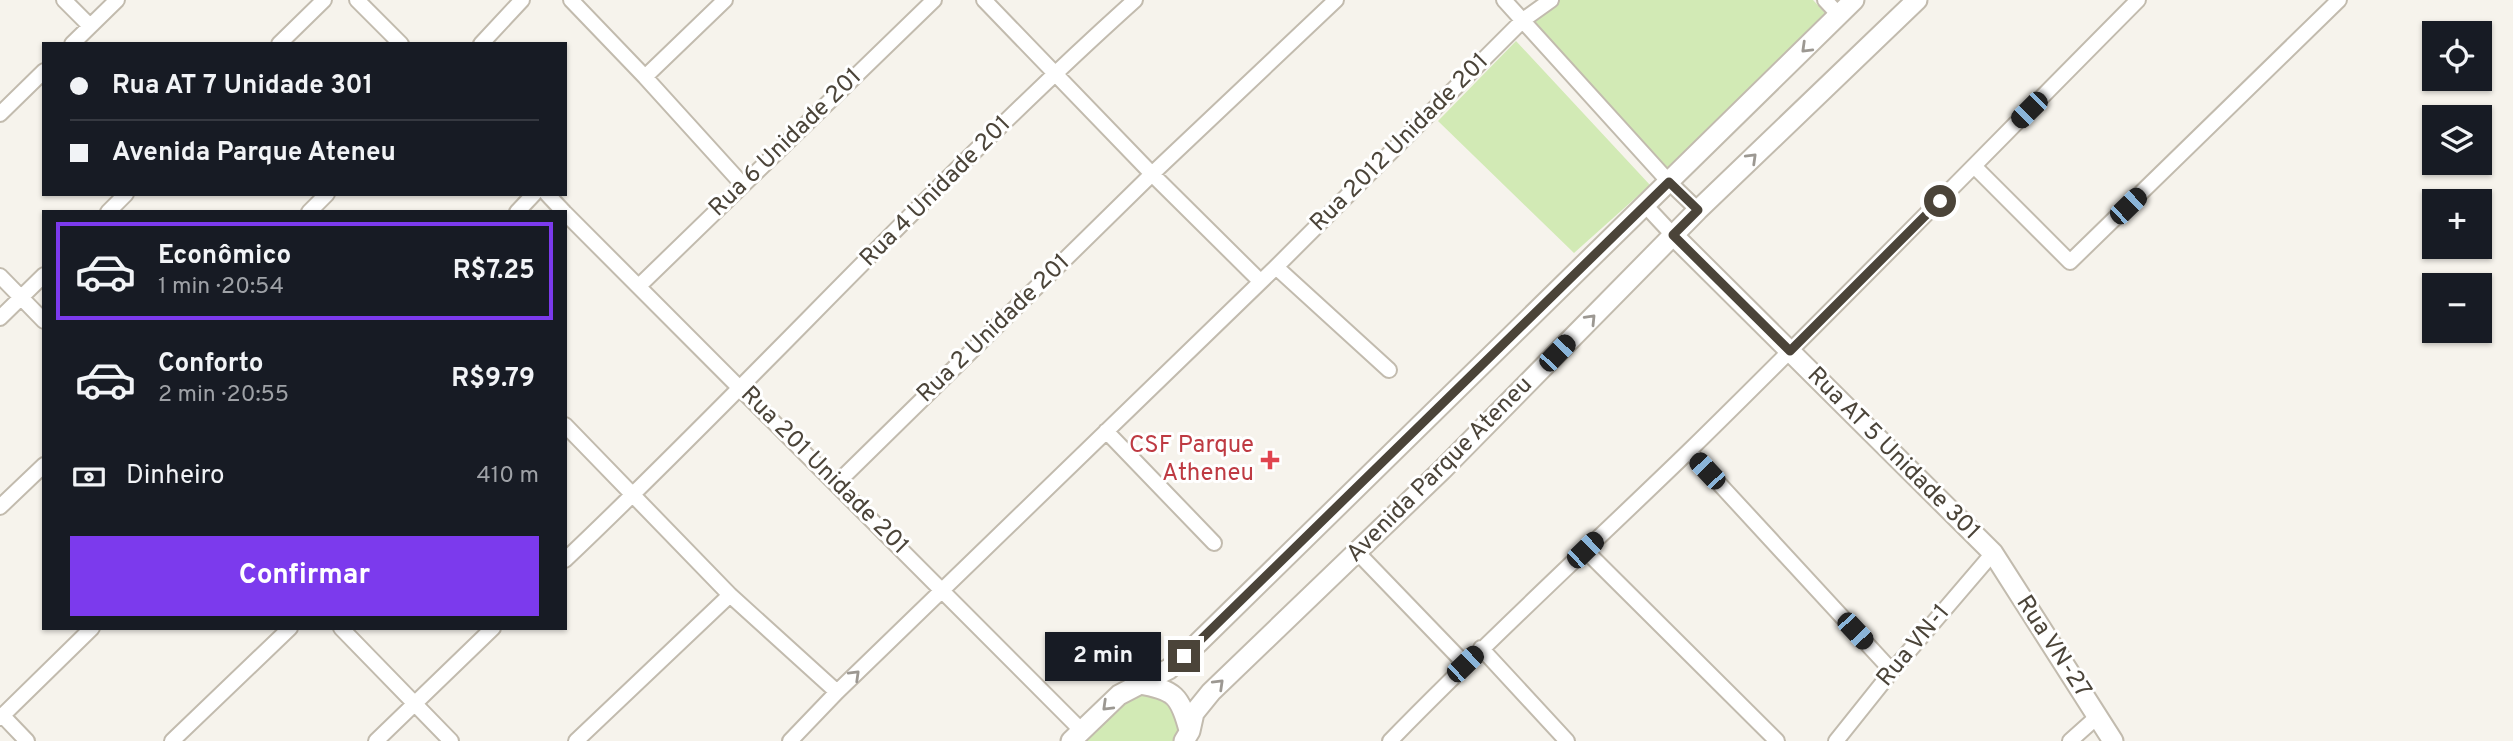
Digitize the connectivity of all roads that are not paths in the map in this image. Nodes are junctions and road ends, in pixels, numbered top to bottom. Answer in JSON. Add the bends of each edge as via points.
{"nodes":[{"id":1,"x":64,"y":0,"type":"edge"},
{"id":2,"x":117,"y":0,"type":"edge"},
{"id":3,"x":324,"y":0,"type":"edge"},
{"id":4,"x":357,"y":0,"type":"edge"},
{"id":5,"x":522,"y":0,"type":"edge"},
{"id":6,"x":571,"y":0,"type":"edge"},
{"id":7,"x":725,"y":0,"type":"edge"},
{"id":8,"x":934,"y":0,"type":"edge"},
{"id":9,"x":984,"y":0,"type":"edge"},
{"id":10,"x":1135,"y":0,"type":"edge"},
{"id":11,"x":1336,"y":0,"type":"edge"},
{"id":12,"x":1504,"y":0,"type":"edge"},
{"id":13,"x":1550,"y":0,"type":"edge"},
{"id":14,"x":1825,"y":0,"type":"edge"},
{"id":15,"x":1854,"y":0,"type":"edge"},
{"id":16,"x":1917,"y":0,"type":"edge"},
{"id":17,"x":2138,"y":0,"type":"edge"},
{"id":18,"x":2339,"y":0,"type":"edge"},
{"id":19,"x":1839,"y":15,"type":"junction"},
{"id":20,"x":1523,"y":20,"type":"junction"},
{"id":21,"x":90,"y":26,"type":"junction"},
{"id":22,"x":74,"y":42,"type":"edge"},
{"id":23,"x":281,"y":42,"type":"edge"},
{"id":24,"x":399,"y":42,"type":"edge"},
{"id":25,"x":483,"y":42,"type":"edge"},
{"id":26,"x":1054,"y":72,"type":"junction"},
{"id":27,"x":42,"y":73,"type":"edge"},
{"id":28,"x":645,"y":77,"type":"junction"},
{"id":29,"x":0,"y":114,"type":"edge"},
{"id":30,"x":1974,"y":166,"type":"junction"},
{"id":31,"x":1152,"y":174,"type":"junction"},
{"id":32,"x":1669,"y":182,"type":"junction"},
{"id":33,"x":743,"y":185,"type":"junction"},
{"id":34,"x":124,"y":196,"type":"edge"},
{"id":35,"x":325,"y":196,"type":"edge"},
{"id":36,"x":532,"y":196,"type":"edge"},
{"id":37,"x":549,"y":196,"type":"edge"},
{"id":38,"x":1645,"y":205,"type":"junction"},
{"id":39,"x":110,"y":210,"type":"edge"},
{"id":40,"x":311,"y":210,"type":"edge"},
{"id":41,"x":519,"y":210,"type":"edge"},
{"id":42,"x":563,"y":210,"type":"edge"},
{"id":43,"x":1698,"y":210,"type":"junction"},
{"id":44,"x":567,"y":214,"type":"edge"},
{"id":45,"x":1673,"y":235,"type":"junction"},
{"id":46,"x":1276,"y":267,"type":"junction"},
{"id":47,"x":0,"y":276,"type":"edge"},
{"id":48,"x":42,"y":277,"type":"edge"},
{"id":49,"x":1260,"y":281,"type":"junction"},
{"id":50,"x":639,"y":286,"type":"junction"},
{"id":51,"x":21,"y":297,"type":"junction"},
{"id":52,"x":0,"y":317,"type":"edge"},
{"id":53,"x":42,"y":319,"type":"edge"},
{"id":54,"x":1790,"y":351,"type":"junction"},
{"id":55,"x":1389,"y":370,"type":"dead end"},
{"id":56,"x":741,"y":388,"type":"junction"},
{"id":57,"x":567,"y":427,"type":"edge"},
{"id":58,"x":1106,"y":431,"type":"junction"},
{"id":59,"x":1689,"y":451,"type":"junction"},
{"id":60,"x":42,"y":467,"type":"edge"},
{"id":61,"x":836,"y":484,"type":"junction"},
{"id":62,"x":632,"y":496,"type":"junction"},
{"id":63,"x":0,"y":507,"type":"edge"},
{"id":64,"x":1214,"y":543,"type":"dead end"},
{"id":65,"x":1585,"y":550,"type":"junction"},
{"id":66,"x":1357,"y":552,"type":"junction"},
{"id":67,"x":1993,"y":554,"type":"junction"},
{"id":68,"x":567,"y":558,"type":"edge"},
{"id":69,"x":943,"y":590,"type":"junction"},
{"id":70,"x":730,"y":595,"type":"junction"},
{"id":71,"x":90,"y":630,"type":"edge"},
{"id":72,"x":288,"y":630,"type":"edge"},
{"id":73,"x":343,"y":630,"type":"edge"},
{"id":74,"x":491,"y":630,"type":"edge"},
{"id":75,"x":1481,"y":648,"type":"junction"},
{"id":76,"x":1465,"y":664,"type":"junction"},
{"id":77,"x":1892,"y":671,"type":"junction"},
{"id":78,"x":1139,"y":684,"type":"junction"},
{"id":79,"x":837,"y":692,"type":"junction"},
{"id":80,"x":415,"y":703,"type":"junction"},
{"id":81,"x":2098,"y":716,"type":"junction"},
{"id":82,"x":2,"y":717,"type":"edge"},
{"id":83,"x":1076,"y":736,"type":"edge"},
{"id":84,"x":1187,"y":736,"type":"edge"},
{"id":85,"x":27,"y":741,"type":"edge"},
{"id":86,"x":172,"y":741,"type":"edge"},
{"id":87,"x":376,"y":741,"type":"edge"},
{"id":88,"x":452,"y":741,"type":"edge"},
{"id":89,"x":576,"y":741,"type":"edge"},
{"id":90,"x":790,"y":741,"type":"edge"},
{"id":91,"x":1390,"y":741,"type":"edge"},
{"id":92,"x":1567,"y":741,"type":"edge"},
{"id":93,"x":1777,"y":741,"type":"edge"},
{"id":94,"x":1836,"y":741,"type":"edge"},
{"id":95,"x":2070,"y":741,"type":"edge"},
{"id":96,"x":2113,"y":741,"type":"edge"}],
"edges":[{"from":1,"to":21,"type":"street"},
{"from":2,"to":21,"type":"street"},
{"from":3,"to":23,"type":"street"},
{"from":4,"to":24,"type":"street"},
{"from":5,"to":25,"type":"street"},
{"from":6,"to":28,"type":"street"},
{"from":7,"to":28,"type":"street"},
{"from":8,"to":33,"type":"street","name":"Rua 6 Unidade 201"},
{"from":9,"to":26,"type":"street"},
{"from":10,"to":26,"type":"street","name":"Rua 4 Unidade 201"},
{"from":11,"to":31,"type":"street","name":"Rua 2 Unidade 201"},
{"from":12,"to":20,"type":"street"},
{"from":13,"to":20,"type":"street","name":"Rua 2012 Unidade 201"},
{"from":14,"to":19,"type":"street"},
{"from":15,"to":19,"type":"street","name":"Avenida Parque Ateneu"},
{"from":43,"to":16,"type":"street","name":"Avenida Parque Ateneu","one_way":true},
{"from":17,"to":30,"type":"street"},
{"from":18,"to":30,"type":"street","via":[[2070,262]]},
{"from":19,"to":32,"type":"street","name":"Avenida Parque Ateneu","one_way":true},
{"from":20,"to":32,"type":"street"},
{"from":20,"to":46,"type":"street","name":"Rua 2012 Unidade 201"},
{"from":21,"to":22,"type":"street"},
{"from":26,"to":31,"type":"street"},
{"from":26,"to":56,"type":"street","name":"Rua 4 Unidade 201"},
{"from":27,"to":29,"type":"street"},
{"from":28,"to":33,"type":"street"},
{"from":30,"to":54,"type":"street"},
{"from":31,"to":49,"type":"street"},
{"from":31,"to":61,"type":"street","name":"Rua 2 Unidade 201"},
{"from":32,"to":38,"type":"street","name":"Avenida Parque Ateneu"},
{"from":32,"to":43,"type":"street"},
{"from":33,"to":50,"type":"street","name":"Rua 6 Unidade 201"},
{"from":34,"to":39,"type":"street"},
{"from":35,"to":40,"type":"street"},
{"from":36,"to":41,"type":"street"},
{"from":37,"to":42,"type":"street","name":"Rua 201 Unidade 201"},
{"from":38,"to":45,"type":"street","name":"Rua AT 5 Unidade 301"},
{"from":38,"to":78,"type":"street","name":"Avenida Parque Ateneu","via":[[1198,643],[1169,669]]},
{"from":43,"to":45,"type":"street","name":"Avenida Parque Ateneu"},
{"from":44,"to":50,"type":"street","name":"Rua 201 Unidade 201"},
{"from":45,"to":54,"type":"street","name":"Rua AT 5 Unidade 301"},
{"from":66,"to":45,"type":"street","name":"Avenida Parque Ateneu","one_way":true},
{"from":46,"to":49,"type":"street","name":"Rua 2012 Unidade 201"},
{"from":46,"to":55,"type":"street"},
{"from":47,"to":51,"type":"street"},
{"from":48,"to":51,"type":"street"},
{"from":49,"to":58,"type":"street","name":"Rua 2012 Unidade 201"},
{"from":50,"to":56,"type":"street","name":"Rua 201 Unidade 201"},
{"from":51,"to":52,"type":"street"},
{"from":51,"to":53,"type":"street"},
{"from":54,"to":59,"type":"street"},
{"from":54,"to":67,"type":"street","name":"Rua AT 5 Unidade 301"},
{"from":56,"to":61,"type":"street","name":"Rua 201 Unidade 201"},
{"from":56,"to":62,"type":"street","name":"Rua 4 Unidade 201"},
{"from":57,"to":62,"type":"street"},
{"from":58,"to":64,"type":"street"},
{"from":58,"to":69,"type":"street","name":"Rua 2012 Unidade 201"},
{"from":59,"to":65,"type":"street"},
{"from":59,"to":77,"type":"street"},
{"from":60,"to":63,"type":"street"},
{"from":61,"to":69,"type":"street","name":"Rua 201 Unidade 201"},
{"from":62,"to":68,"type":"street","name":"Rua 4 Unidade 201"},
{"from":62,"to":70,"type":"street"},
{"from":65,"to":75,"type":"street"},
{"from":65,"to":93,"type":"street"},
{"from":66,"to":76,"type":"street"},
{"from":84,"to":66,"type":"street","name":"Avenida Parque Ateneu","one_way":true,"via":[[1194,713],[1211,692]]},
{"from":67,"to":77,"type":"street","name":"Rua VN-1"},
{"from":67,"to":81,"type":"street","name":"Rua VN-27"},
{"from":79,"to":69,"type":"street","name":"Rua 2012 Unidade 201","one_way":true},
{"from":69,"to":83,"type":"street","name":"Rua 201 Unidade 201"},
{"from":70,"to":79,"type":"street"},
{"from":70,"to":89,"type":"street"},
{"from":71,"to":82,"type":"street"},
{"from":72,"to":86,"type":"street"},
{"from":73,"to":80,"type":"street"},
{"from":74,"to":80,"type":"street"},
{"from":75,"to":76,"type":"street"},
{"from":75,"to":92,"type":"street"},
{"from":76,"to":91,"type":"street"},
{"from":77,"to":94,"type":"street","name":"Rua VN-1"},
{"from":78,"to":83,"type":"street","name":"Avenida Parque Ateneu","one_way":true,"via":[[1119,695]]},
{"from":78,"to":84,"type":"street","via":[[1166,689],[1183,707]]},
{"from":79,"to":90,"type":"street","name":"Rua 2012 Unidade 201"},
{"from":80,"to":87,"type":"street"},
{"from":80,"to":88,"type":"street"},
{"from":81,"to":95,"type":"street"},
{"from":81,"to":96,"type":"street","name":"Rua VN-27"},
{"from":82,"to":85,"type":"street"}]}
